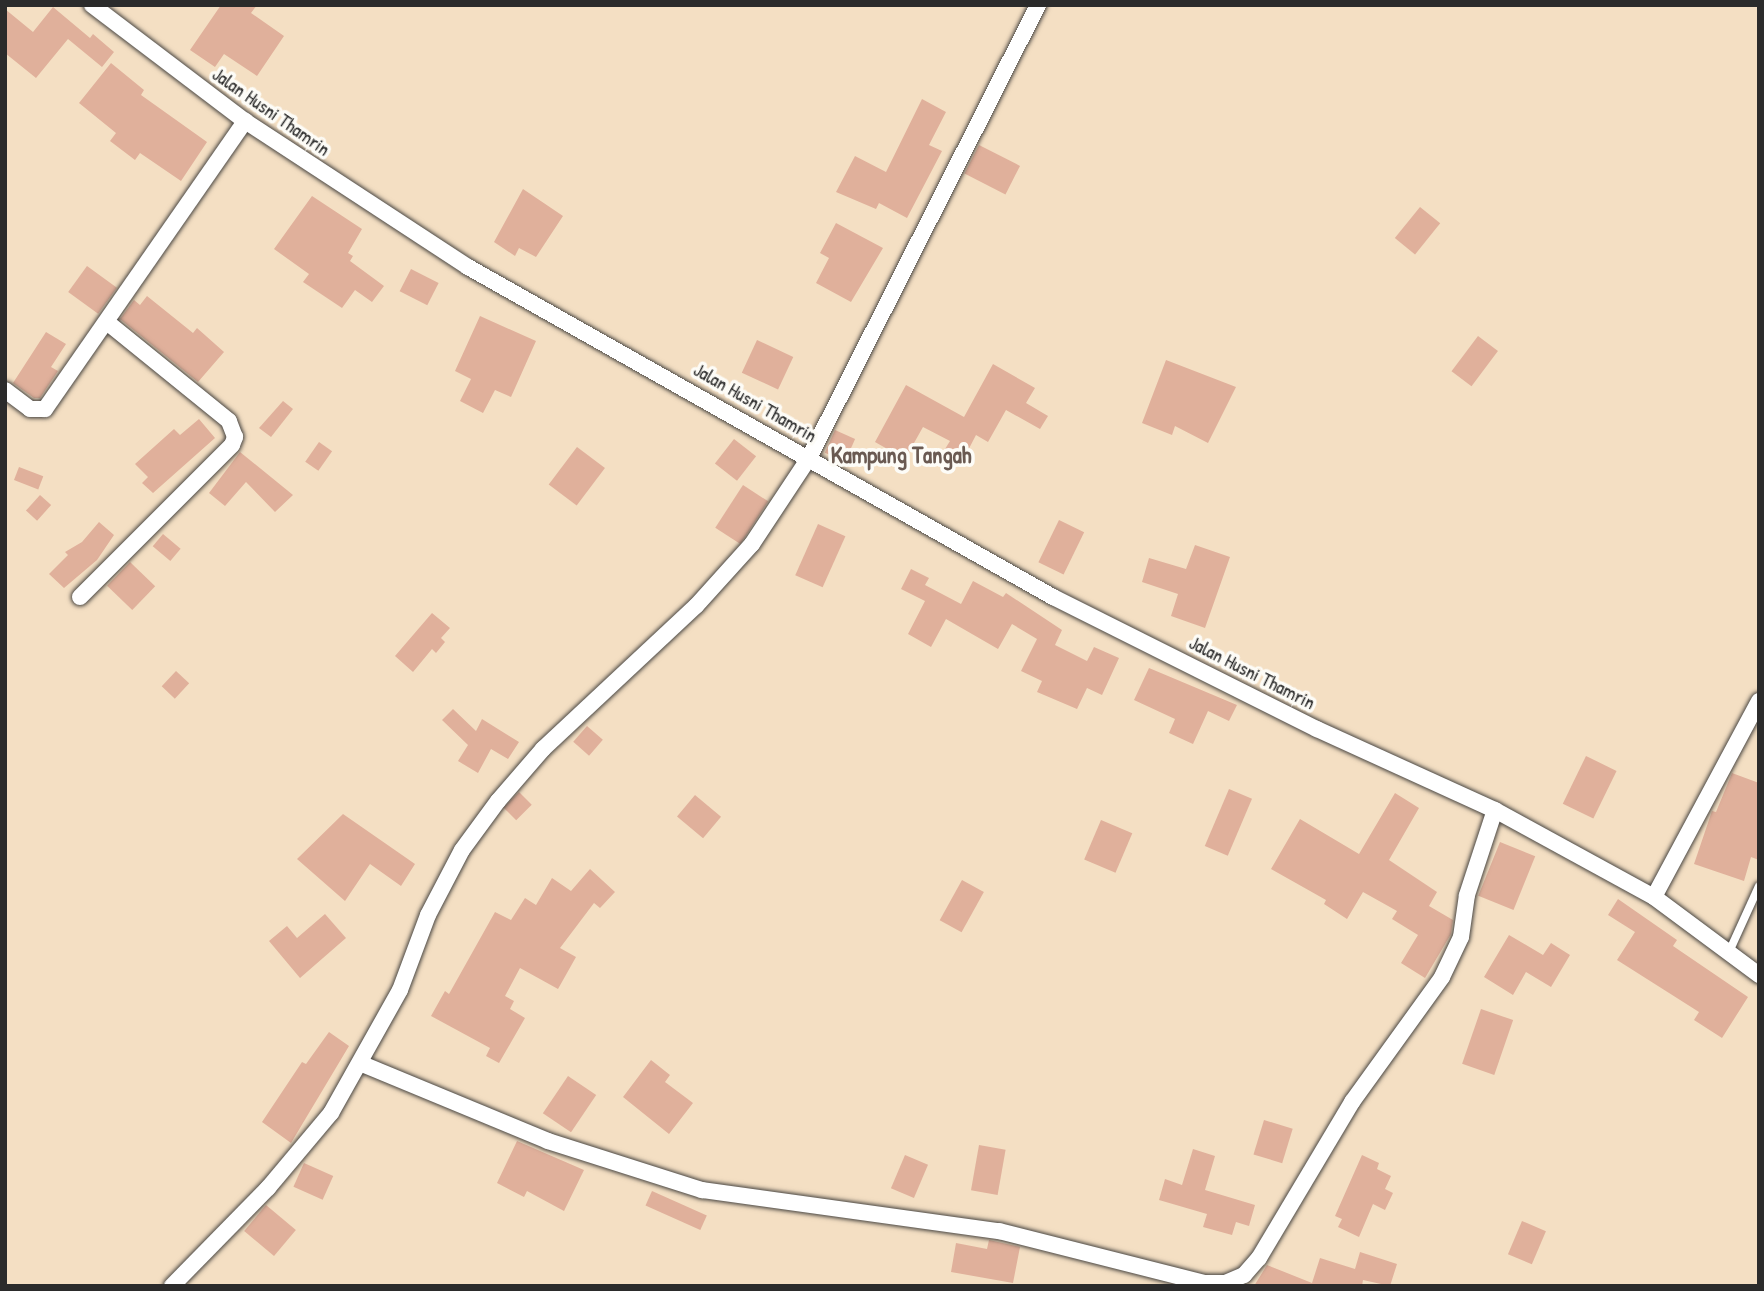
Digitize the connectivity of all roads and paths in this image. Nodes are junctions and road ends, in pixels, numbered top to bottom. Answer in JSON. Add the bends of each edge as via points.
{"nodes":[{"id":1,"x":92,"y":5,"type":"edge"},
{"id":2,"x":1038,"y":5,"type":"edge"},
{"id":3,"x":245,"y":121,"type":"junction"},
{"id":4,"x":108,"y":323,"type":"junction"},
{"id":5,"x":5,"y":390,"type":"edge"},
{"id":6,"x":809,"y":458,"type":"junction"},
{"id":7,"x":80,"y":597,"type":"dead end"},
{"id":8,"x":1759,"y":701,"type":"edge"},
{"id":9,"x":1494,"y":810,"type":"junction"},
{"id":10,"x":1759,"y":886,"type":"edge"},
{"id":11,"x":1654,"y":897,"type":"junction"},
{"id":12,"x":1729,"y":952,"type":"junction"},
{"id":13,"x":1759,"y":975,"type":"edge"},
{"id":14,"x":362,"y":1064,"type":"junction"},
{"id":15,"x":172,"y":1286,"type":"edge"}],
"edges":[{"from":1,"to":3,"type":"street","name":"Jalan Husni Thamrin"},
{"from":2,"to":6,"type":"street"},
{"from":3,"to":4,"type":"street"},
{"from":3,"to":6,"type":"street","name":"Jalan Husni Thamrin","via":[[468,267]]},
{"from":4,"to":5,"type":"street","via":[[45,409],[30,409]]},
{"from":4,"to":7,"type":"street","via":[[229,421],[235,437]]},
{"from":6,"to":9,"type":"street","name":"Jalan Husni Thamrin","via":[[1053,597],[1317,729]]},
{"from":6,"to":14,"type":"street","via":[[734,565],[543,749],[498,801],[462,850],[428,915],[400,990]]},
{"from":8,"to":11,"type":"street"},
{"from":9,"to":11,"type":"street","name":"Jalan Husni Thamrin"},
{"from":9,"to":14,"type":"street","via":[[1467,895],[1461,937],[1442,977],[1352,1102],[1259,1258],[1244,1275],[1225,1283],[1204,1283],[999,1231],[702,1190],[548,1141]]},
{"from":10,"to":12,"type":"lane"},
{"from":11,"to":12,"type":"street","name":"Jalan Husni Thamrin"},
{"from":12,"to":13,"type":"street","name":"Jalan Husni Thamrin"},
{"from":14,"to":15,"type":"street","via":[[331,1113],[268,1188]]}]}
